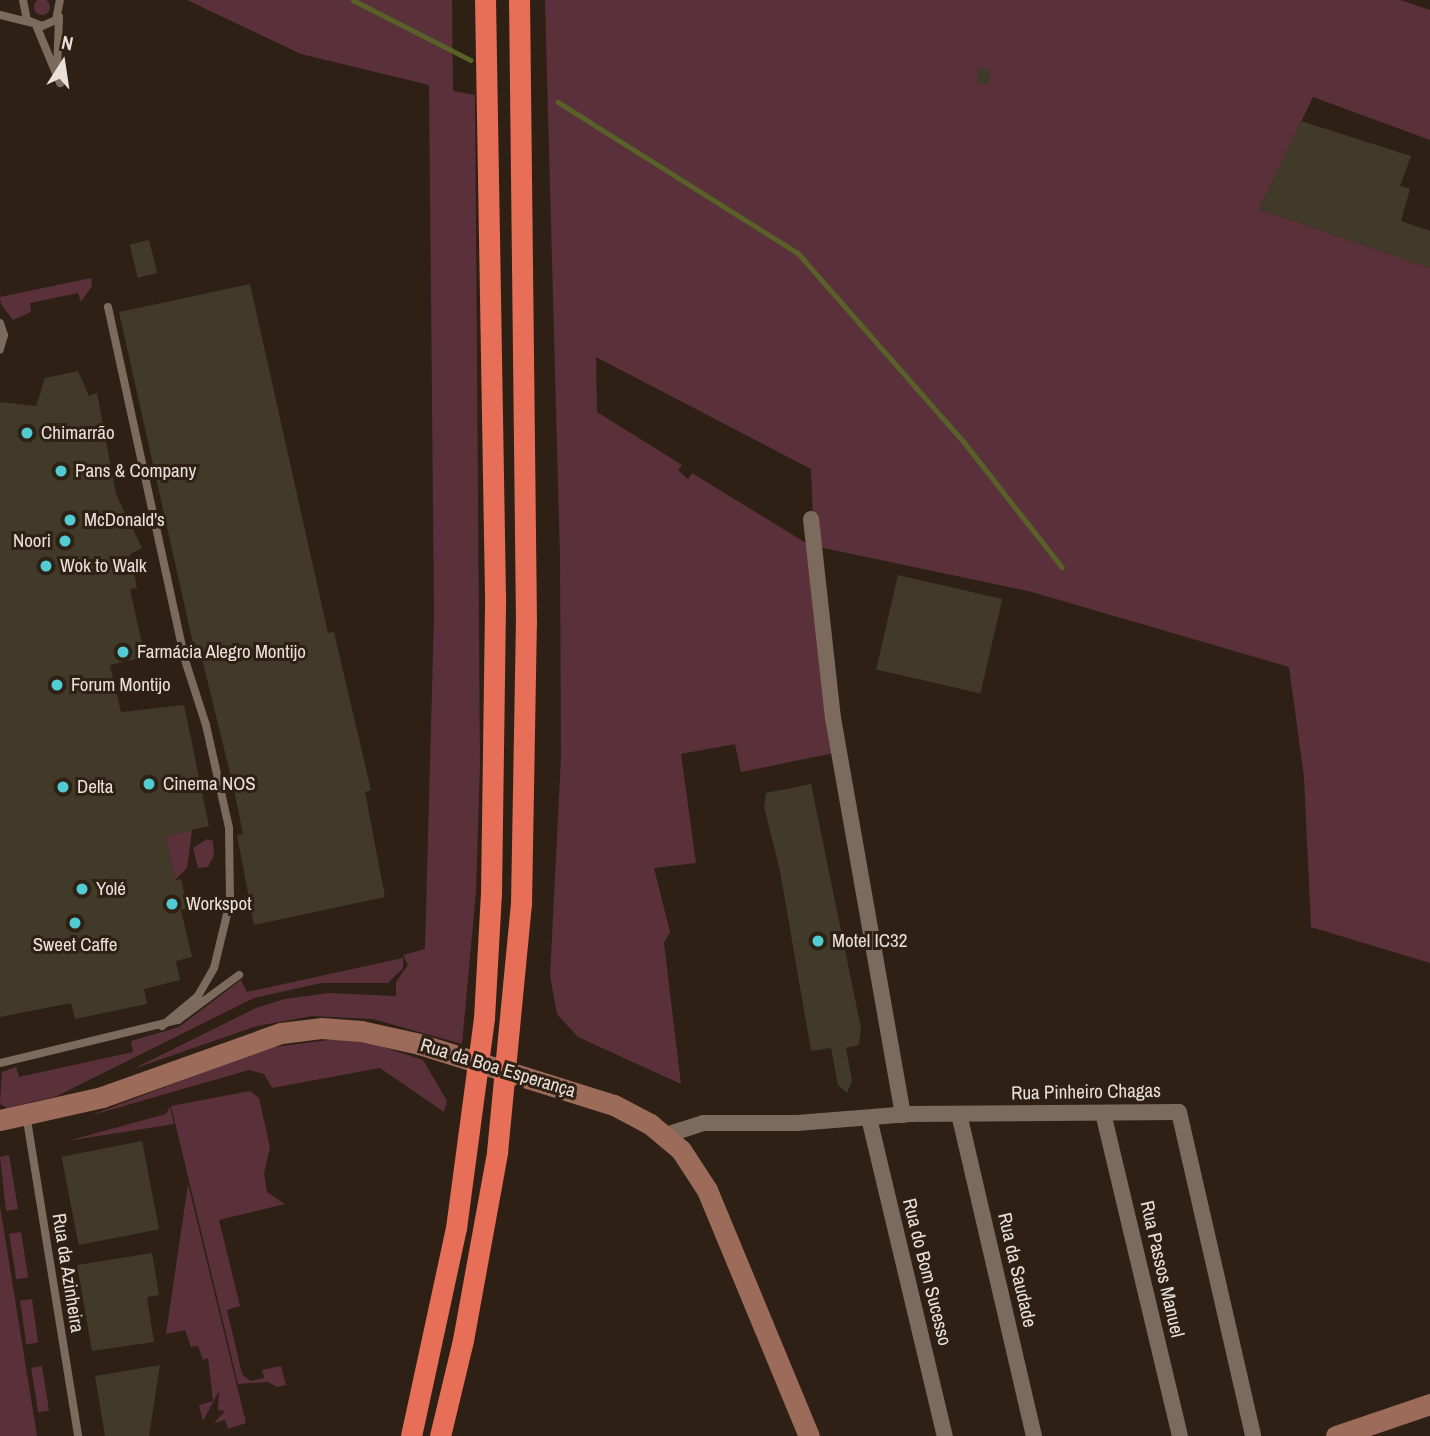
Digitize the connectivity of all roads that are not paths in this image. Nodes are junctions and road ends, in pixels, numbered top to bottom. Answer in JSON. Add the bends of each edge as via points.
{"nodes":[{"id":1,"x":23,"y":0,"type":"edge"},
{"id":2,"x":60,"y":0,"type":"edge"},
{"id":3,"x":67,"y":0,"type":"edge"},
{"id":4,"x":485,"y":0,"type":"edge"},
{"id":5,"x":519,"y":0,"type":"edge"},
{"id":6,"x":60,"y":13,"type":"junction"},
{"id":7,"x":0,"y":15,"type":"edge"},
{"id":8,"x":34,"y":24,"type":"junction"},
{"id":9,"x":57,"y":73,"type":"junction"},
{"id":10,"x":60,"y":83,"type":"dead end"},
{"id":11,"x":108,"y":307,"type":"dead end"},
{"id":12,"x":0,"y":323,"type":"edge"},
{"id":13,"x":0,"y":349,"type":"edge"},
{"id":14,"x":811,"y":519,"type":"dead end"},
{"id":15,"x":239,"y":975,"type":"dead end"},
{"id":16,"x":162,"y":1026,"type":"junction"},
{"id":17,"x":0,"y":1063,"type":"edge"},
{"id":18,"x":1103,"y":1112,"type":"junction"},
{"id":19,"x":26,"y":1114,"type":"junction"},
{"id":20,"x":959,"y":1114,"type":"junction"},
{"id":21,"x":903,"y":1115,"type":"junction"},
{"id":22,"x":869,"y":1118,"type":"junction"},
{"id":23,"x":0,"y":1120,"type":"edge"},
{"id":24,"x":663,"y":1136,"type":"junction"},
{"id":25,"x":1430,"y":1404,"type":"edge"},
{"id":26,"x":78,"y":1436,"type":"edge"},
{"id":27,"x":411,"y":1436,"type":"edge"},
{"id":28,"x":440,"y":1436,"type":"edge"},
{"id":29,"x":809,"y":1436,"type":"edge"},
{"id":30,"x":945,"y":1436,"type":"edge"},
{"id":31,"x":1034,"y":1436,"type":"edge"},
{"id":32,"x":1180,"y":1436,"type":"edge"},
{"id":33,"x":1253,"y":1436,"type":"edge"},
{"id":34,"x":1336,"y":1436,"type":"edge"}],
"edges":[{"from":1,"to":8,"type":"lane","via":[[22,11]]},
{"from":2,"to":6,"type":"lane"},
{"from":3,"to":6,"type":"lane"},
{"from":4,"to":27,"type":"highway","via":[[495,595],[489,935],[484,1018],[456,1228]]},
{"from":5,"to":28,"type":"highway","via":[[526,623],[521,904],[497,1152],[463,1340]]},
{"from":6,"to":8,"type":"lane","via":[[52,23]]},
{"from":6,"to":9,"type":"lane"},
{"from":7,"to":8,"type":"lane"},
{"from":8,"to":9,"type":"lane"},
{"from":9,"to":10,"type":"lane"},
{"from":11,"to":16,"type":"lane","via":[[184,657],[206,724],[229,828],[230,902],[215,968],[198,996]]},
{"from":12,"to":13,"type":"lane","via":[[4,335]]},
{"from":14,"to":21,"type":"street","via":[[833,718]]},
{"from":15,"to":16,"type":"lane","via":[[189,1013]]},
{"from":16,"to":17,"type":"lane"},
{"from":18,"to":20,"type":"street","name":"Rua Pinheiro Chagas"},
{"from":18,"to":32,"type":"street","name":"Rua Passos Manuel"},
{"from":18,"to":33,"type":"street","name":"Rua Pinheiro Chagas","via":[[1179,1112]]},
{"from":19,"to":23,"type":"street","name":"Rua da Boa Esperança"},
{"from":19,"to":24,"type":"street","name":"Rua da Boa Esperança","via":[[102,1097],[290,1031],[360,1031],[557,1084],[614,1105]]},
{"from":19,"to":26,"type":"lane","name":"Rua da Azinheira"},
{"from":20,"to":21,"type":"street","name":"Rua Pinheiro Chagas"},
{"from":20,"to":31,"type":"street","name":"Rua da Saudade"},
{"from":21,"to":22,"type":"street","name":"Rua Pinheiro Chagas"},
{"from":22,"to":24,"type":"street","name":"Rua Pinheiro Chagas","via":[[704,1123]]},
{"from":22,"to":30,"type":"street","name":"Rua do Bom Sucesso"},
{"from":24,"to":29,"type":"street","name":"Rua da Boa Esperança","via":[[681,1150],[707,1190]]},
{"from":25,"to":34,"type":"street"}]}
